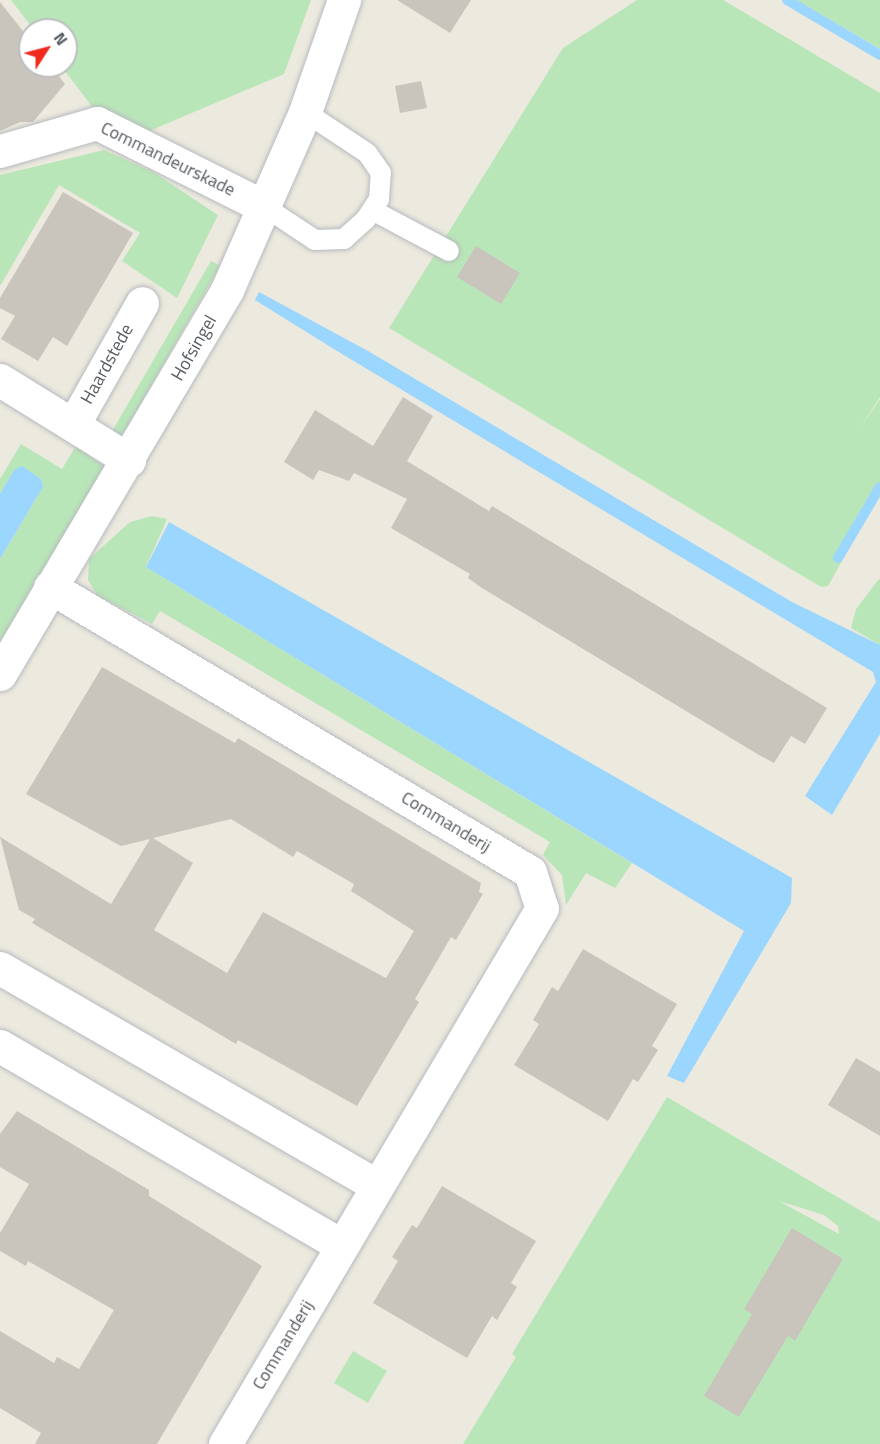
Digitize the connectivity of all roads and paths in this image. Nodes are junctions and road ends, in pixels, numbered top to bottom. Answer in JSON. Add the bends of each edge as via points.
{"nodes":[{"id":1,"x":344,"y":0,"type":"edge"},
{"id":2,"x":305,"y":112,"type":"junction"},
{"id":3,"x":0,"y":151,"type":"edge"},
{"id":4,"x":266,"y":207,"type":"junction"},
{"id":5,"x":372,"y":210,"type":"junction"},
{"id":6,"x":449,"y":251,"type":"dead end"},
{"id":7,"x":142,"y":303,"type":"dead end"},
{"id":8,"x":0,"y":380,"type":"edge"},
{"id":9,"x":73,"y":425,"type":"junction"},
{"id":10,"x":129,"y":460,"type":"junction"},
{"id":11,"x":50,"y":588,"type":"junction"},
{"id":12,"x":0,"y":674,"type":"edge"},
{"id":13,"x":0,"y":968,"type":"edge"},
{"id":14,"x":0,"y":1046,"type":"edge"},
{"id":15,"x":377,"y":1186,"type":"junction"},
{"id":16,"x":342,"y":1246,"type":"junction"},
{"id":17,"x":225,"y":1444,"type":"edge"}],
"edges":[{"from":1,"to":2,"type":"street","name":"Hofsingel"},
{"from":2,"to":4,"type":"street","name":"Hofsingel"},
{"from":2,"to":5,"type":"lane","via":[[367,153],[381,173],[379,199]]},
{"from":3,"to":4,"type":"street","name":"Commandeurskade","via":[[97,123]]},
{"from":4,"to":5,"type":"lane","via":[[315,240],[344,238]]},
{"from":4,"to":10,"type":"street","name":"Hofsingel","via":[[227,290]]},
{"from":5,"to":6,"type":"lane"},
{"from":7,"to":9,"type":"street","name":"Haardstede"},
{"from":8,"to":9,"type":"street","name":"Haardstede"},
{"from":9,"to":10,"type":"street","name":"Haardstede"},
{"from":10,"to":11,"type":"street","name":"Hofsingel"},
{"from":11,"to":12,"type":"street","name":"Hofsingel"},
{"from":11,"to":15,"type":"street","name":"Commanderij","via":[[530,872],[542,908]]},
{"from":13,"to":15,"type":"street"},
{"from":14,"to":16,"type":"street"},
{"from":15,"to":16,"type":"street","name":"Commanderij"},
{"from":16,"to":17,"type":"street","name":"Commanderij"}]}
